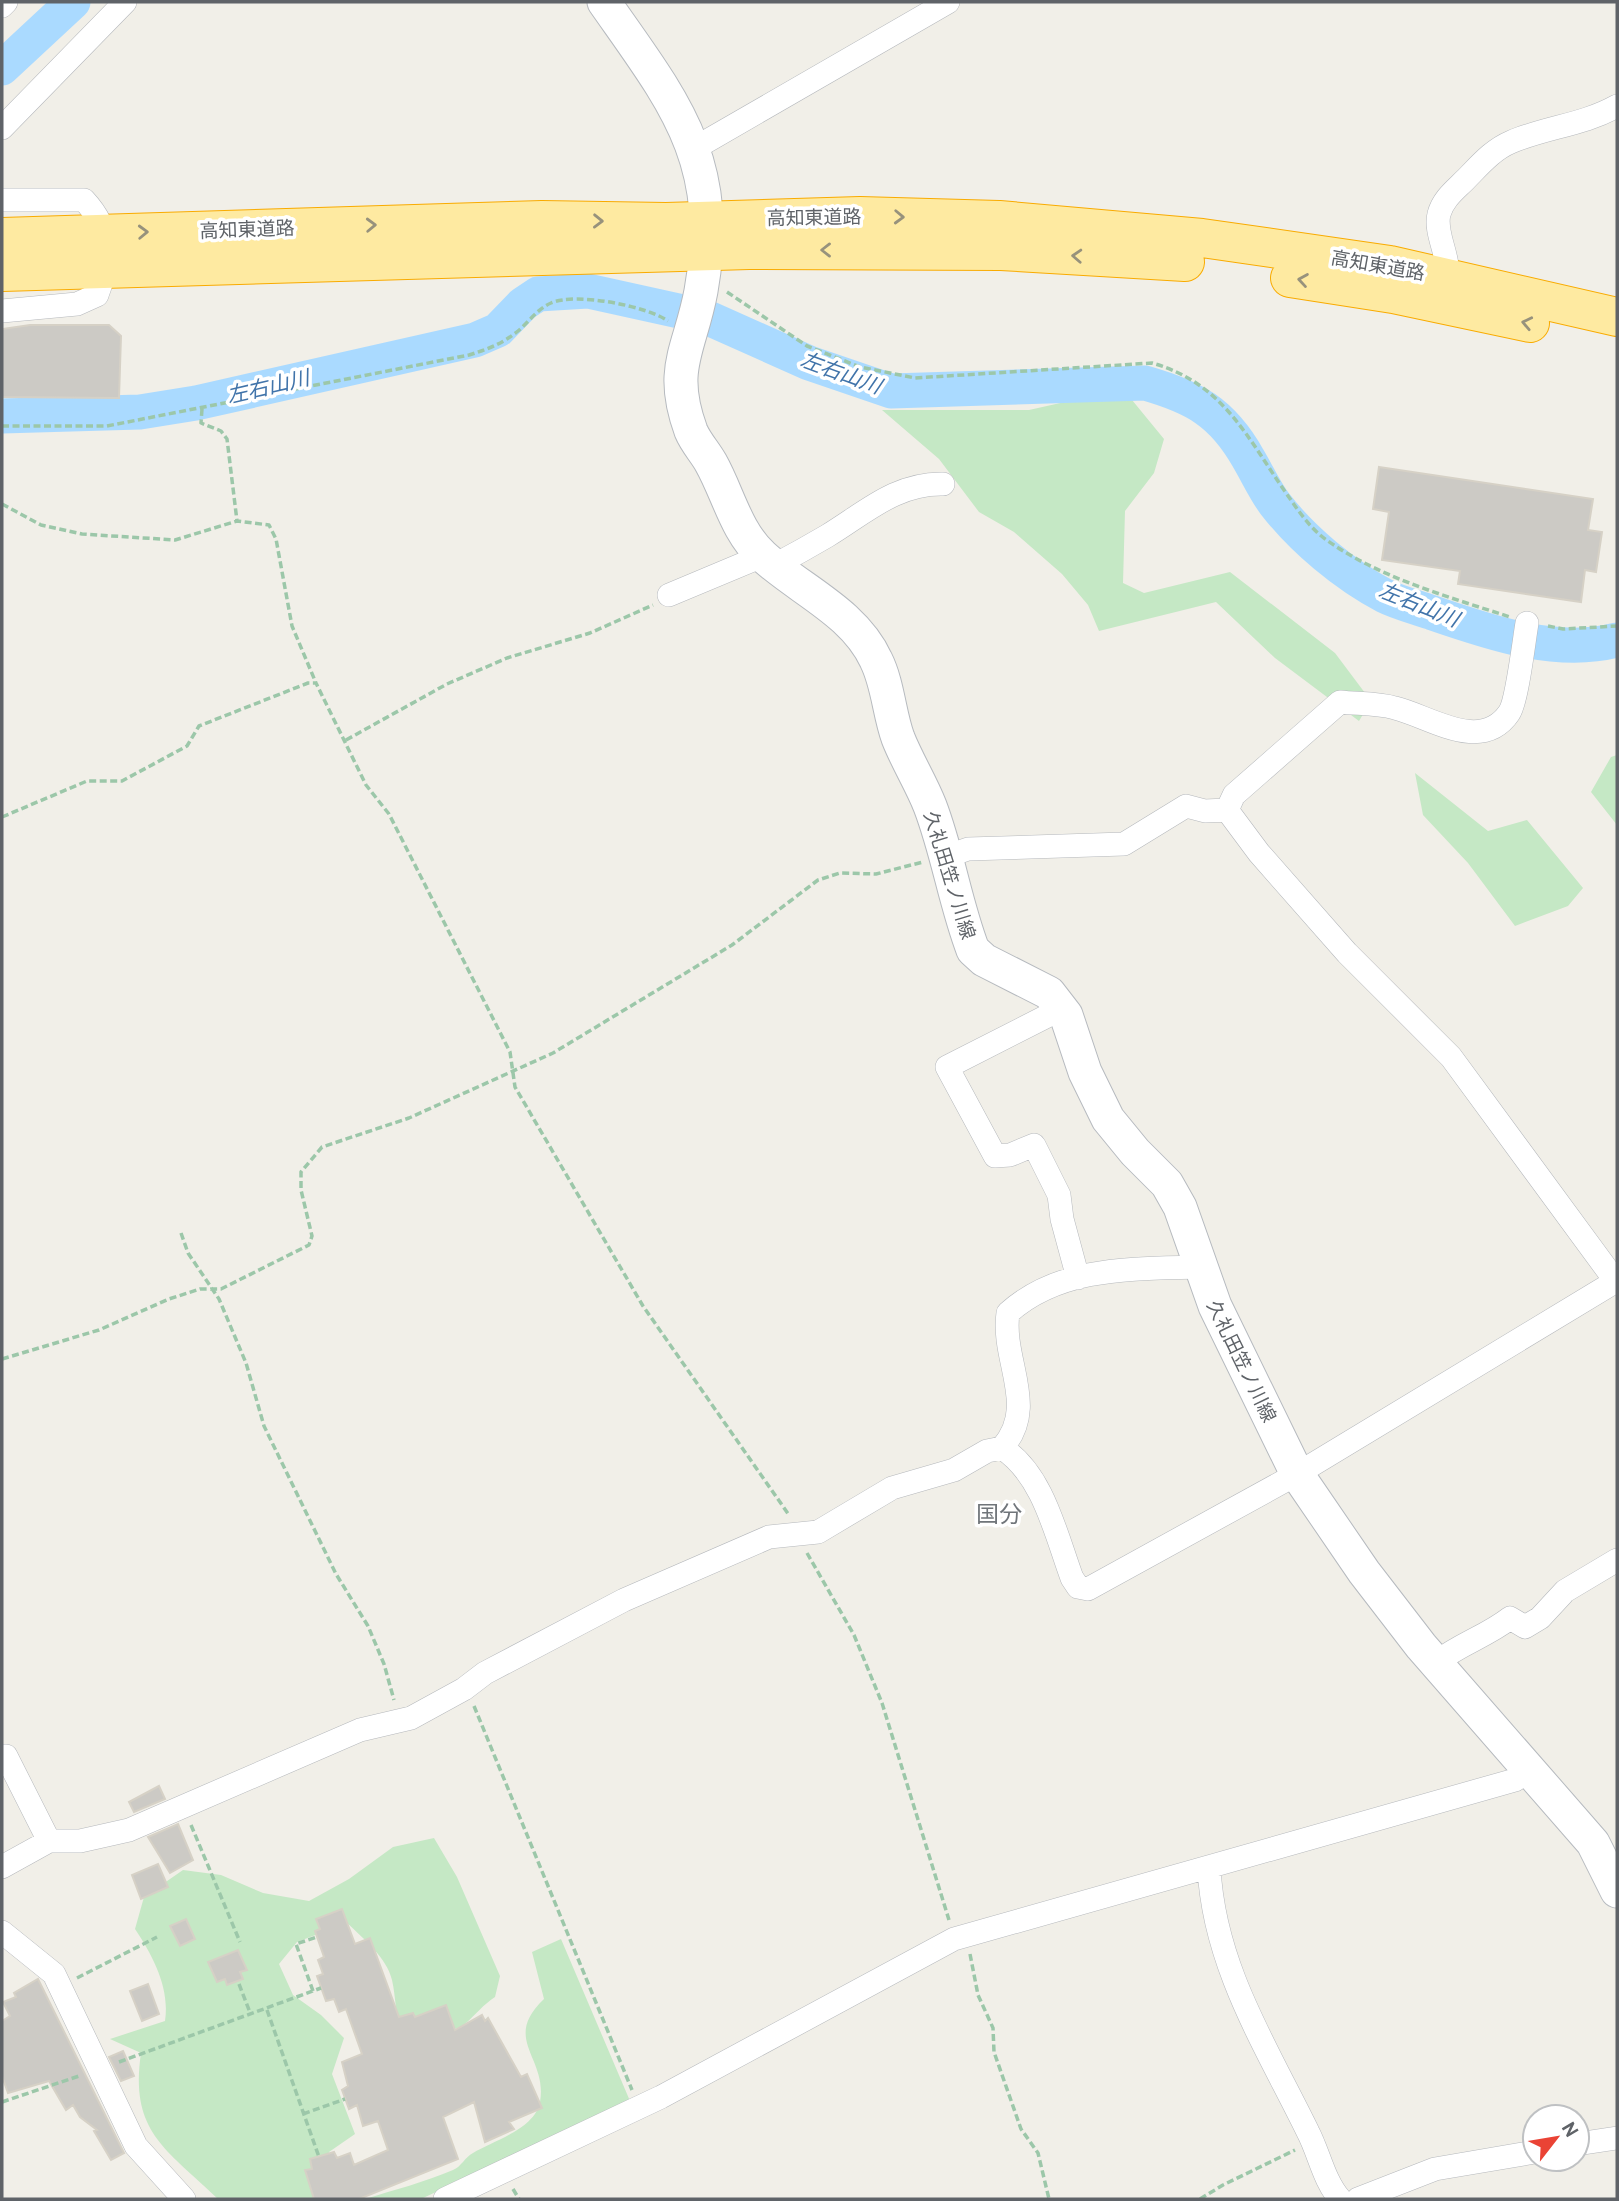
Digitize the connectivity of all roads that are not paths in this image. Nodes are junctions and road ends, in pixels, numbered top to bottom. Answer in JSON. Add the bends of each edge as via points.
{"nodes":[{"id":1,"x":6,"y":2,"type":"edge"},
{"id":2,"x":125,"y":2,"type":"edge"},
{"id":3,"x":604,"y":2,"type":"edge"},
{"id":4,"x":948,"y":2,"type":"edge"},
{"id":5,"x":2,"y":6,"type":"edge"},
{"id":6,"x":1617,"y":106,"type":"edge"},
{"id":7,"x":2,"y":128,"type":"edge"},
{"id":8,"x":695,"y":148,"type":"junction"},
{"id":9,"x":2,"y":200,"type":"edge"},
{"id":10,"x":2,"y":237,"type":"edge"},
{"id":11,"x":106,"y":251,"type":"junction"},
{"id":12,"x":704,"y":259,"type":"junction"},
{"id":13,"x":2,"y":272,"type":"edge"},
{"id":14,"x":1447,"y":277,"type":"junction"},
{"id":15,"x":2,"y":311,"type":"edge"},
{"id":16,"x":1617,"y":317,"type":"edge"},
{"id":17,"x":1617,"y":342,"type":"edge"},
{"id":18,"x":943,"y":484,"type":"dead end"},
{"id":19,"x":768,"y":561,"type":"junction"},
{"id":20,"x":669,"y":595,"type":"road end"},
{"id":21,"x":1525,"y":633,"type":"road end"},
{"id":22,"x":1227,"y":810,"type":"junction"},
{"id":23,"x":944,"y":857,"type":"junction"},
{"id":24,"x":1061,"y":1009,"type":"junction"},
{"id":25,"x":1199,"y":1267,"type":"junction"},
{"id":26,"x":1078,"y":1278,"type":"junction"},
{"id":27,"x":1616,"y":1282,"type":"edge"},
{"id":28,"x":1002,"y":1448,"type":"junction"},
{"id":29,"x":1297,"y":1474,"type":"junction"},
{"id":30,"x":1617,"y":1560,"type":"edge"},
{"id":31,"x":1437,"y":1662,"type":"junction"},
{"id":32,"x":2,"y":1756,"type":"edge"},
{"id":33,"x":1530,"y":1770,"type":"junction"},
{"id":34,"x":49,"y":1841,"type":"junction"},
{"id":35,"x":2,"y":1867,"type":"edge"},
{"id":36,"x":1209,"y":1868,"type":"junction"},
{"id":37,"x":1615,"y":1875,"type":"edge"},
{"id":38,"x":2,"y":1932,"type":"edge"},
{"id":39,"x":1617,"y":2138,"type":"edge"},
{"id":40,"x":1591,"y":2142,"type":"edge"},
{"id":41,"x":1521,"y":2154,"type":"edge"},
{"id":42,"x":184,"y":2199,"type":"edge"},
{"id":43,"x":445,"y":2199,"type":"edge"},
{"id":44,"x":1340,"y":2199,"type":"edge"},
{"id":45,"x":1357,"y":2199,"type":"edge"}],
"edges":[{"from":1,"to":5,"type":"street"},
{"from":2,"to":7,"type":"street"},
{"from":3,"to":8,"type":"main road","name":"久礼田笠ノ川線","via":[[661,84]]},
{"from":4,"to":8,"type":"street"},
{"from":6,"to":14,"type":"street","via":[[1595,118],[1511,142],[1459,186],[1443,203],[1438,218]]},
{"from":8,"to":12,"type":"main road","name":"久礼田笠ノ川線","via":[[704,186]]},
{"from":9,"to":11,"type":"street","via":[[84,200],[98,216]]},
{"from":10,"to":11,"type":"highway","name":"高知東道路"},
{"from":11,"to":12,"type":"highway","name":"高知東道路","via":[[542,220]]},
{"from":11,"to":13,"type":"highway","name":"高知東道路"},
{"from":11,"to":15,"type":"street","via":[[97,295],[77,304]]},
{"from":12,"to":14,"type":"highway","name":"高知東道路","one_way":true,"via":[[860,216],[999,220],[1202,238]]},
{"from":17,"to":12,"type":"highway","name":"高知東道路","one_way":true,"via":[[1393,294],[1194,262],[1001,251]]},
{"from":12,"to":19,"type":"main road","name":"久礼田笠ノ川線","via":[[680,366],[681,400],[693,435],[738,522]]},
{"from":14,"to":16,"type":"highway","name":"高知東道路"},
{"from":18,"to":19,"type":"street","via":[[925,484],[878,500],[828,535]]},
{"from":19,"to":20,"type":"street"},
{"from":19,"to":23,"type":"main road","name":"久礼田笠ノ川線","via":[[840,615],[877,661],[898,737],[930,807]]},
{"from":21,"to":22,"type":"street","via":[[1513,705],[1492,726],[1473,733],[1456,731],[1392,707],[1340,702],[1234,795]]},
{"from":22,"to":23,"type":"street","via":[[1186,806],[1124,844],[968,849]]},
{"from":22,"to":27,"type":"street","via":[[1347,953],[1451,1058]]},
{"from":23,"to":24,"type":"main road","name":"久礼田笠ノ川線","via":[[972,950],[1049,993]]},
{"from":24,"to":25,"type":"main road","name":"久礼田笠ノ川線","via":[[1108,1119],[1167,1184],[1180,1207]]},
{"from":24,"to":26,"type":"street","via":[[947,1067],[996,1156],[1034,1145],[1059,1195]]},
{"from":25,"to":26,"type":"street","via":[[1104,1269]]},
{"from":25,"to":29,"type":"main road","name":"久礼田笠ノ川線"},
{"from":26,"to":28,"type":"street","via":[[1045,1289],[1008,1313],[1006,1331],[1021,1400],[1016,1428]]},
{"from":27,"to":29,"type":"street"},
{"from":28,"to":29,"type":"street","via":[[1027,1473],[1046,1506],[1072,1578],[1078,1587],[1088,1588]]},
{"from":28,"to":34,"type":"street","via":[[987,1451],[954,1470],[892,1488],[818,1532],[769,1537],[624,1600],[508,1660],[411,1718],[360,1730],[129,1829],[80,1841]]},
{"from":29,"to":31,"type":"main road","name":"久礼田笠ノ川線","via":[[1364,1572]]},
{"from":30,"to":31,"type":"street","via":[[1565,1591],[1525,1627],[1510,1618]]},
{"from":31,"to":33,"type":"main road","name":"久礼田笠ノ川線"},
{"from":32,"to":34,"type":"street","via":[[6,1756]]},
{"from":33,"to":36,"type":"street","via":[[1515,1780]]},
{"from":33,"to":37,"type":"main road","name":"久礼田笠ノ川線"},
{"from":34,"to":35,"type":"street"},
{"from":36,"to":43,"type":"street","via":[[961,1937],[639,2107]]},
{"from":36,"to":44,"type":"street","via":[[1210,1894],[1227,1967]]},
{"from":38,"to":42,"type":"street","via":[[54,1974],[136,2146]]},
{"from":39,"to":40,"type":"street"},
{"from":41,"to":45,"type":"street","via":[[1435,2169]]}]}
